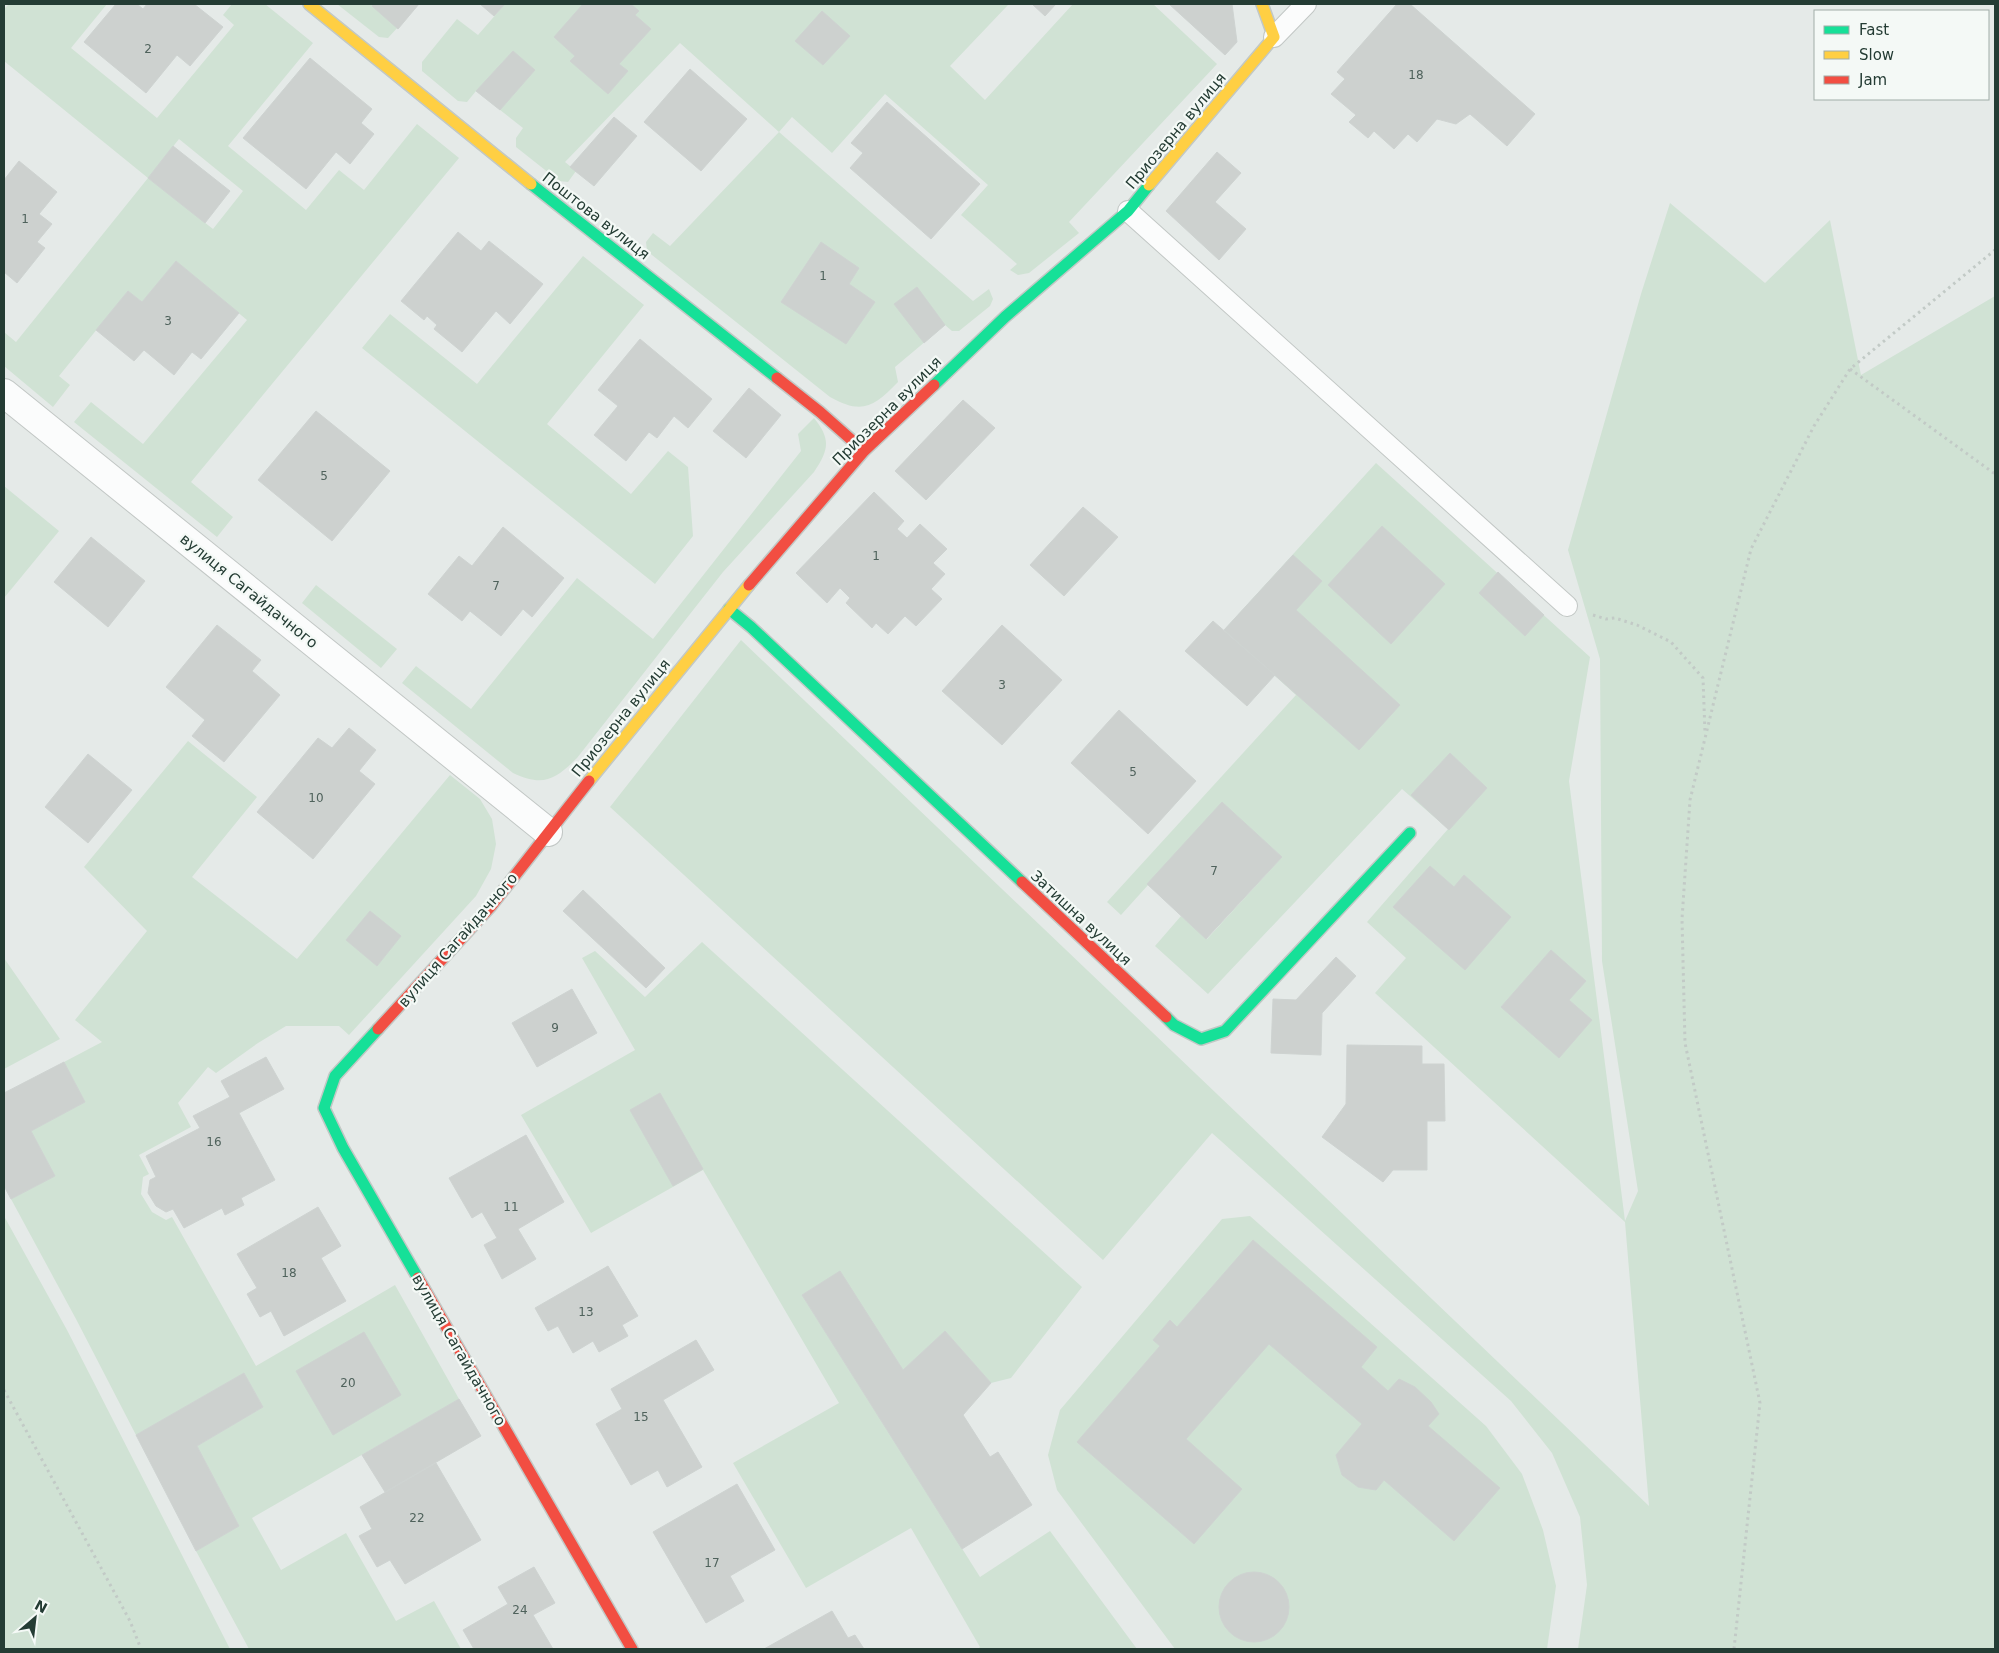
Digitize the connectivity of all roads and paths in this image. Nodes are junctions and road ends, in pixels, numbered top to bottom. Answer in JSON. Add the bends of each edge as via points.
{"nodes":[{"id":1,"x":309,"y":4,"type":"edge"},
{"id":2,"x":1262,"y":4,"type":"edge"},
{"id":3,"x":1306,"y":4,"type":"edge"},
{"id":4,"x":1274,"y":38,"type":"junction"},
{"id":5,"x":1128,"y":211,"type":"junction"},
{"id":6,"x":1995,"y":250,"type":"edge"},
{"id":7,"x":1850,"y":369,"type":"junction"},
{"id":8,"x":4,"y":392,"type":"edge"},
{"id":9,"x":864,"y":451,"type":"junction"},
{"id":10,"x":1995,"y":474,"type":"edge"},
{"id":11,"x":1567,"y":606,"type":"joint"},
{"id":12,"x":729,"y":609,"type":"junction"},
{"id":13,"x":1705,"y":737,"type":"junction"},
{"id":14,"x":548,"y":832,"type":"junction"},
{"id":15,"x":1410,"y":833,"type":"dead end"},
{"id":16,"x":4,"y":1390,"type":"edge"},
{"id":17,"x":141,"y":1649,"type":"edge"},
{"id":18,"x":632,"y":1649,"type":"edge"},
{"id":19,"x":1734,"y":1649,"type":"edge"}],
"edges":[{"from":1,"to":9,"type":"street","name":"Поштова вулиця"},
{"from":2,"to":4,"type":"street"},
{"from":3,"to":4,"type":"lane"},
{"from":4,"to":5,"type":"street","name":"Приозерна вулиця"},
{"from":5,"to":9,"type":"street","name":"Приозерна вулиця","via":[[1005,317]]},
{"from":5,"to":11,"type":"lane"},
{"from":6,"to":7,"type":"path"},
{"from":7,"to":10,"type":"path"},
{"from":7,"to":13,"type":"path","via":[[1814,426],[1751,549]]},
{"from":8,"to":14,"type":"street","name":"вулиця Сагайдачного"},
{"from":9,"to":12,"type":"street","name":"Приозерна вулиця"},
{"from":11,"to":13,"type":"path","via":[[1637,625],[1671,642],[1703,678]]},
{"from":12,"to":14,"type":"street","name":"Приозерна вулиця"},
{"from":12,"to":15,"type":"street","name":"Затишна вулиця","via":[[1174,1025],[1201,1038],[1226,1031]]},
{"from":13,"to":19,"type":"path","via":[[1690,800],[1682,919],[1685,1042],[1760,1403]]},
{"from":14,"to":18,"type":"street","name":"вулиця Сагайдачного","via":[[491,906],[335,1076],[324,1108],[343,1148]]},
{"from":16,"to":17,"type":"path","via":[[130,1621]]}]}
